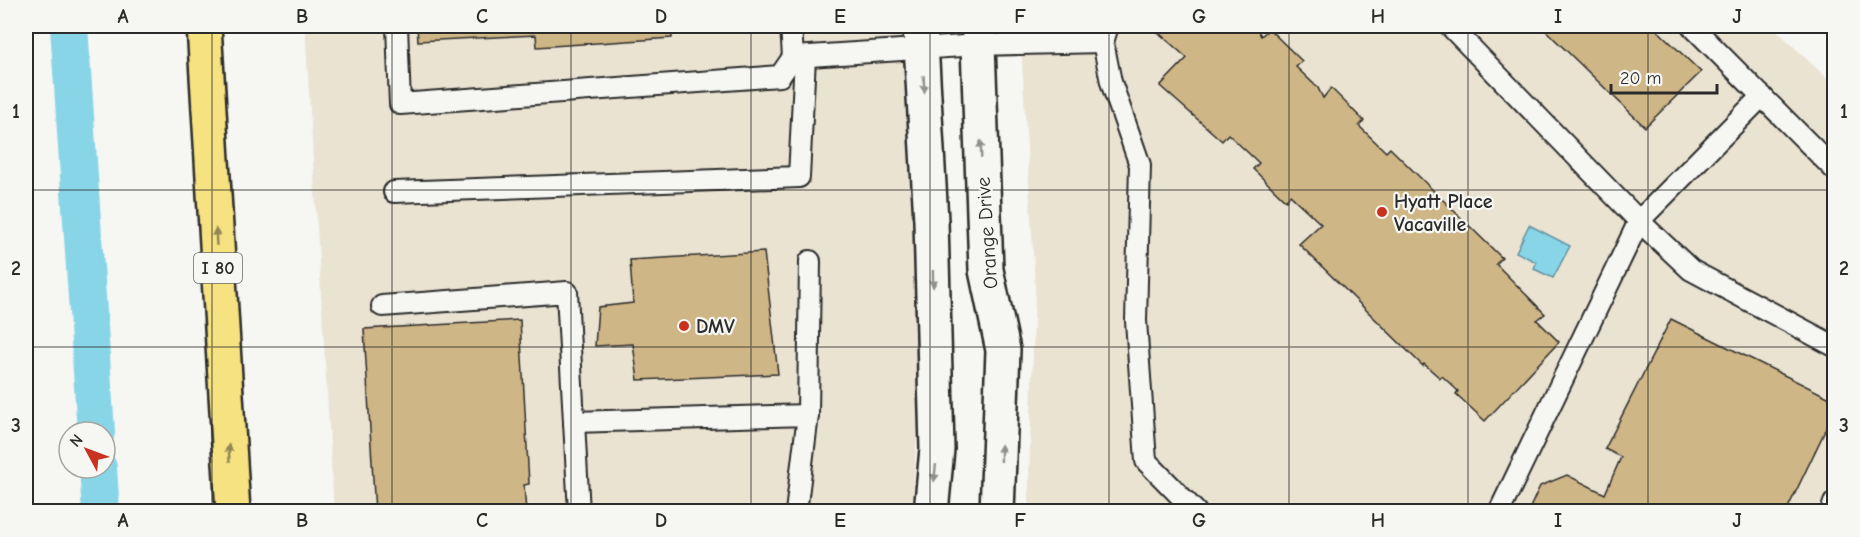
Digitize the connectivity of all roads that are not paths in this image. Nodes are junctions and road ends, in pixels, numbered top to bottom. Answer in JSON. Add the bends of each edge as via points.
{"nodes":[{"id":1,"x":204,"y":26,"type":"edge"},
{"id":2,"x":397,"y":26,"type":"edge"},
{"id":3,"x":791,"y":26,"type":"edge"},
{"id":4,"x":1450,"y":26,"type":"edge"},
{"id":5,"x":1692,"y":26,"type":"edge"},
{"id":6,"x":1106,"y":34,"type":"edge"},
{"id":7,"x":979,"y":35,"type":"edge"},
{"id":8,"x":922,"y":37,"type":"edge"},
{"id":9,"x":799,"y":57,"type":"junction"},
{"id":10,"x":1762,"y":96,"type":"junction"},
{"id":11,"x":1834,"y":169,"type":"edge"},
{"id":12,"x":394,"y":192,"type":"dead end"},
{"id":13,"x":1639,"y":221,"type":"junction"},
{"id":14,"x":810,"y":261,"type":"dead end"},
{"id":15,"x":382,"y":306,"type":"dead end"},
{"id":16,"x":1834,"y":346,"type":"edge"},
{"id":17,"x":808,"y":415,"type":"junction"},
{"id":18,"x":574,"y":422,"type":"junction"},
{"id":19,"x":1834,"y":503,"type":"edge"},
{"id":20,"x":233,"y":512,"type":"edge"},
{"id":21,"x":579,"y":512,"type":"edge"},
{"id":22,"x":796,"y":512,"type":"edge"},
{"id":23,"x":930,"y":512,"type":"edge"},
{"id":24,"x":997,"y":512,"type":"edge"},
{"id":25,"x":1196,"y":512,"type":"edge"},
{"id":26,"x":1499,"y":512,"type":"edge"},
{"id":27,"x":1831,"y":512,"type":"edge"}],
"edges":[{"from":20,"to":1,"type":"highway","number":"I 80","one_way":true},
{"from":2,"to":9,"type":"lane","via":[[400,104],[780,76]]},
{"from":3,"to":9,"type":"lane"},
{"from":4,"to":13,"type":"lane"},
{"from":5,"to":10,"type":"lane"},
{"from":6,"to":7,"type":"lane"},
{"from":6,"to":25,"type":"lane","via":[[1111,82],[1140,165],[1136,321],[1146,461]]},
{"from":7,"to":8,"type":"lane"},
{"from":24,"to":7,"type":"street","name":"Orange Drive","one_way":true,"via":[[1003,350],[986,270]]},
{"from":8,"to":9,"type":"lane"},
{"from":8,"to":23,"type":"street","one_way":true,"via":[[937,449]]},
{"from":9,"to":12,"type":"lane","via":[[799,177]]},
{"from":10,"to":11,"type":"lane"},
{"from":10,"to":13,"type":"lane"},
{"from":13,"to":16,"type":"lane","via":[[1691,270]]},
{"from":13,"to":26,"type":"lane"},
{"from":14,"to":17,"type":"lane"},
{"from":15,"to":18,"type":"lane","via":[[567,292]]},
{"from":17,"to":18,"type":"lane"},
{"from":17,"to":22,"type":"lane"},
{"from":18,"to":21,"type":"lane"},
{"from":19,"to":27,"type":"lane"}]}
